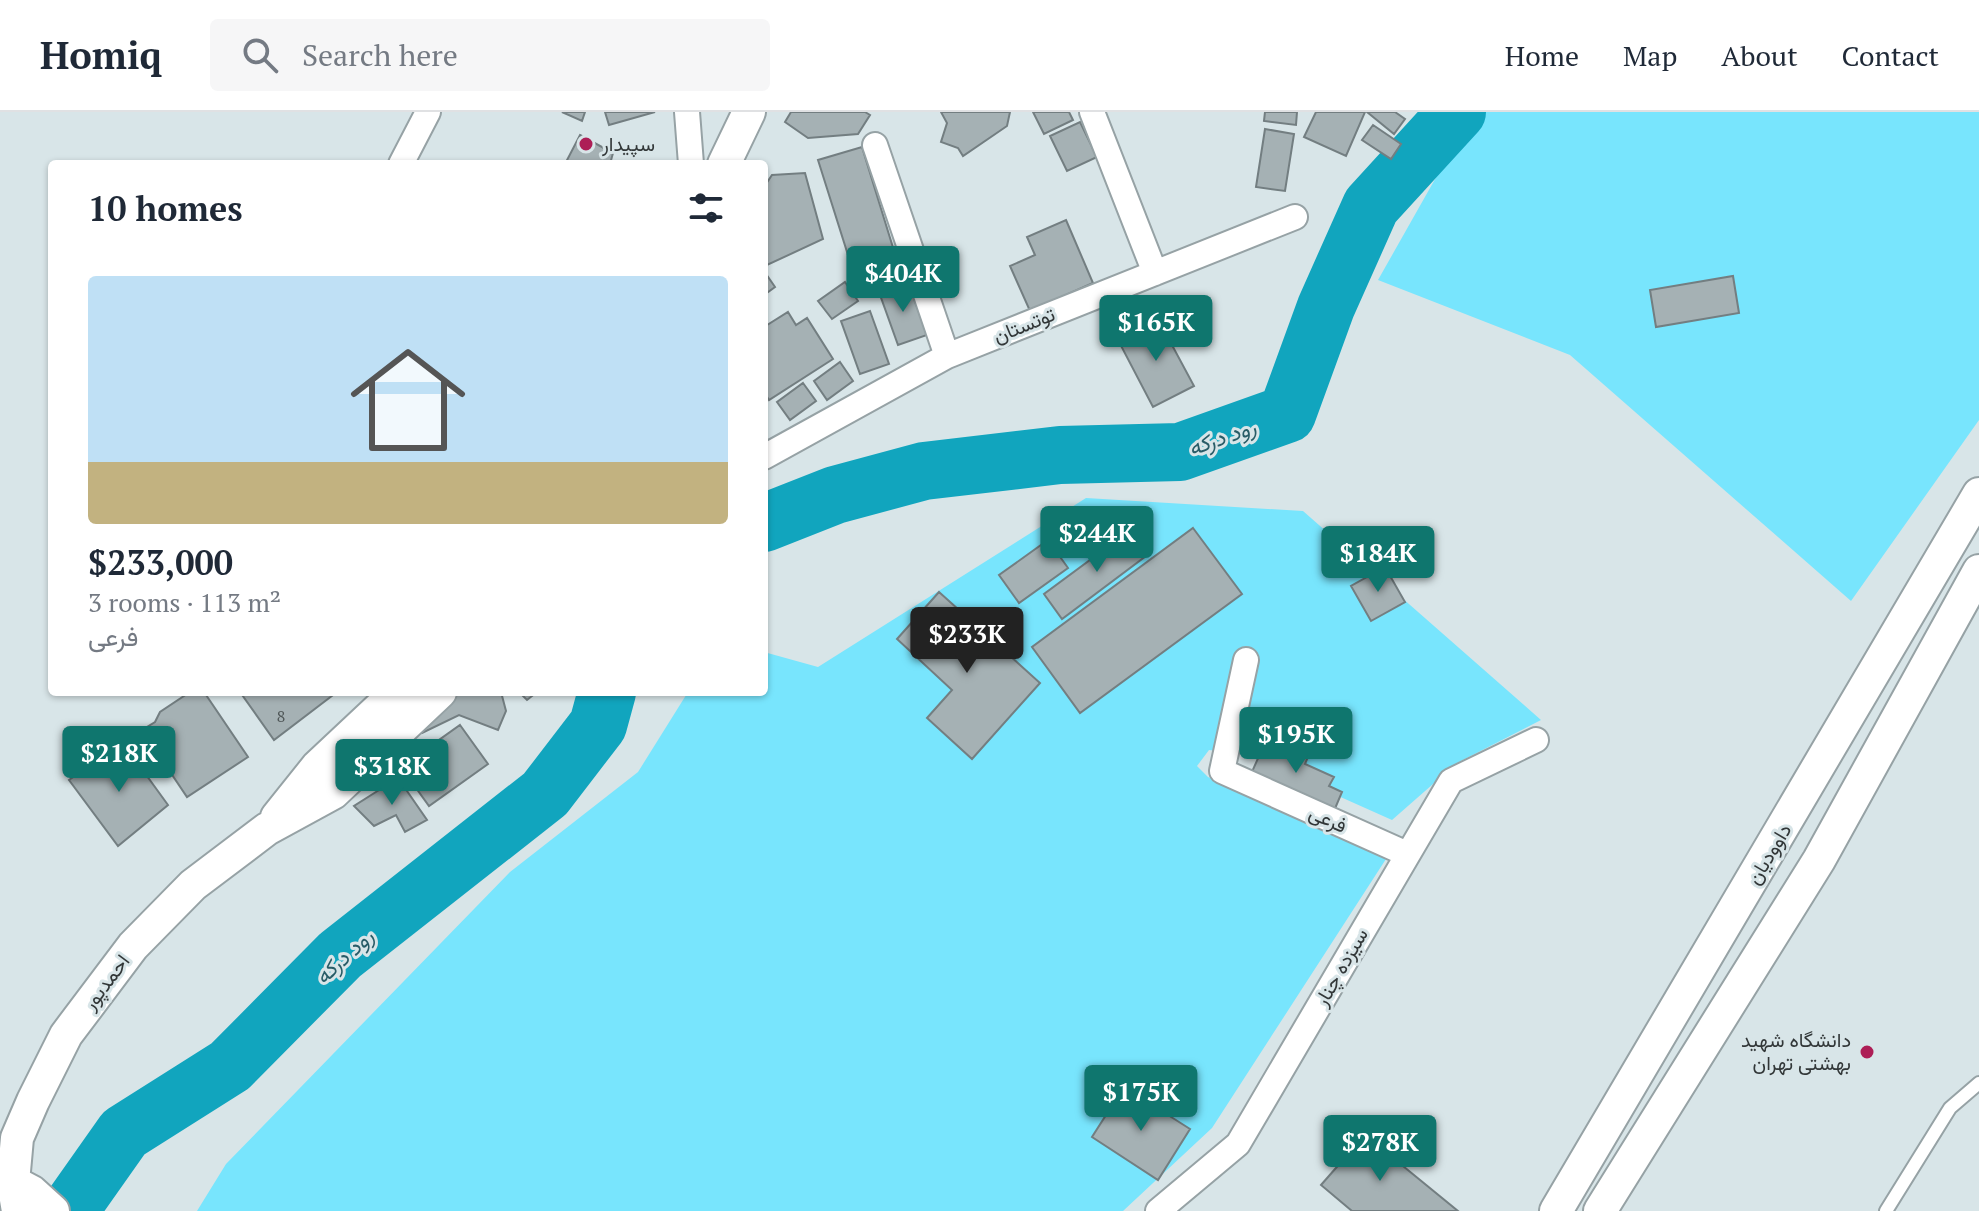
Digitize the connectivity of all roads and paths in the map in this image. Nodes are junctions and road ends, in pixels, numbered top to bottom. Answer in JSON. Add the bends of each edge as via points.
{"nodes":[{"id":1,"x":428,"y":112,"type":"edge"},
{"id":2,"x":687,"y":112,"type":"edge"},
{"id":3,"x":749,"y":112,"type":"edge"},
{"id":4,"x":1092,"y":112,"type":"edge"},
{"id":5,"x":875,"y":145,"type":"dead end"},
{"id":6,"x":403,"y":160,"type":"edge"},
{"id":7,"x":691,"y":160,"type":"edge"},
{"id":8,"x":726,"y":160,"type":"edge"},
{"id":9,"x":1295,"y":217,"type":"dead end"},
{"id":10,"x":1155,"y":273,"type":"junction"},
{"id":11,"x":947,"y":356,"type":"junction"},
{"id":12,"x":768,"y":455,"type":"edge"},
{"id":13,"x":1979,"y":494,"type":"edge"},
{"id":14,"x":1979,"y":571,"type":"edge"},
{"id":15,"x":1246,"y":660,"type":"dead end"},
{"id":16,"x":393,"y":696,"type":"edge"},
{"id":17,"x":436,"y":696,"type":"edge"},
{"id":18,"x":1536,"y":740,"type":"dead end"},
{"id":19,"x":267,"y":829,"type":"junction"},
{"id":20,"x":1407,"y":854,"type":"junction"},
{"id":21,"x":1692,"y":983,"type":"junction"},
{"id":22,"x":1737,"y":992,"type":"junction"},
{"id":23,"x":1979,"y":1083,"type":"edge"},
{"id":24,"x":33,"y":1202,"type":"edge"},
{"id":25,"x":1158,"y":1211,"type":"edge"},
{"id":26,"x":1556,"y":1211,"type":"edge"},
{"id":27,"x":1600,"y":1211,"type":"edge"},
{"id":28,"x":1886,"y":1211,"type":"edge"}],
"edges":[{"from":1,"to":6,"type":"street"},
{"from":2,"to":7,"type":"street"},
{"from":3,"to":8,"type":"street"},
{"from":4,"to":10,"type":"street"},
{"from":5,"to":11,"type":"street"},
{"from":9,"to":10,"type":"street","name":"توتستان"},
{"from":10,"to":11,"type":"street","name":"توتستان"},
{"from":11,"to":12,"type":"street","name":"توتستان"},
{"from":13,"to":21,"type":"street","name":"داوودیان"},
{"from":14,"to":22,"type":"street","via":[[1819,860]]},
{"from":15,"to":20,"type":"street","name":"فرعی","via":[[1222,771]]},
{"from":16,"to":19,"type":"street","name":"احمدپور","via":[[317,767]]},
{"from":17,"to":19,"type":"street","name":"احمدپور","via":[[333,793]]},
{"from":18,"to":20,"type":"street","name":"سیزده چنار","via":[[1451,781]]},
{"from":19,"to":24,"type":"street","name":"احمدپور","via":[[193,885],[133,946],[66,1035],[17,1138]]},
{"from":20,"to":25,"type":"street","name":"سیزده چنار","via":[[1238,1144]]},
{"from":21,"to":22,"type":"street"},
{"from":21,"to":26,"type":"street","name":"داوودیان"},
{"from":22,"to":27,"type":"street"},
{"from":23,"to":28,"type":"lane","via":[[1950,1108]]}]}
